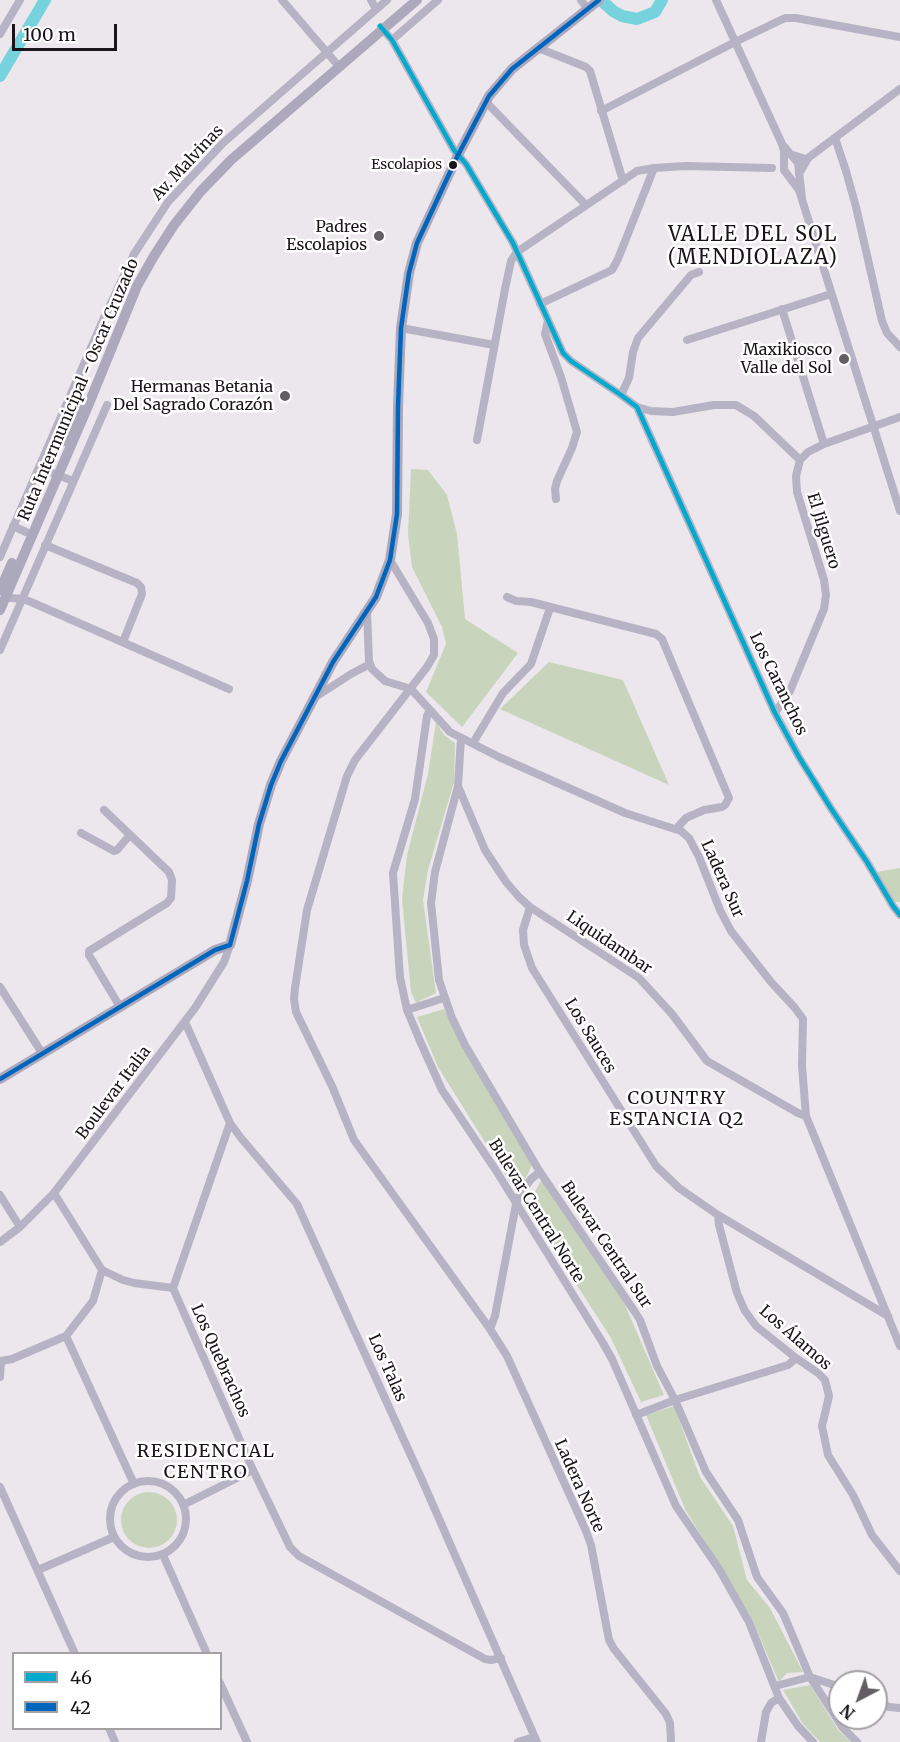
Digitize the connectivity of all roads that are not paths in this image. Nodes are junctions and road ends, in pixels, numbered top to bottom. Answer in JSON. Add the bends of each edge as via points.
{"nodes":[{"id":1,"x":20,"y":0,"type":"edge"},
{"id":2,"x":282,"y":0,"type":"edge"},
{"id":3,"x":371,"y":0,"type":"edge"},
{"id":4,"x":387,"y":0,"type":"edge"},
{"id":5,"x":411,"y":0,"type":"edge"},
{"id":6,"x":417,"y":0,"type":"edge"},
{"id":7,"x":438,"y":0,"type":"edge"},
{"id":8,"x":717,"y":0,"type":"edge"},
{"id":9,"x":590,"y":3,"type":"edge"},
{"id":10,"x":376,"y":9,"type":"junction"},
{"id":11,"x":382,"y":27,"type":"junction"},
{"id":12,"x":0,"y":34,"type":"edge"},
{"id":13,"x":900,"y":37,"type":"edge"},
{"id":14,"x":392,"y":40,"type":"junction"},
{"id":15,"x":735,"y":42,"type":"junction"},
{"id":16,"x":538,"y":48,"type":"junction"},
{"id":17,"x":327,"y":53,"type":"junction"},
{"id":18,"x":336,"y":63,"type":"junction"},
{"id":19,"x":900,"y":89,"type":"edge"},
{"id":20,"x":486,"y":102,"type":"junction"},
{"id":21,"x":601,"y":111,"type":"junction"},
{"id":22,"x":835,"y":138,"type":"junction"},
{"id":23,"x":782,"y":144,"type":"junction"},
{"id":24,"x":790,"y":154,"type":"junction"},
{"id":25,"x":458,"y":155,"type":"junction"},
{"id":26,"x":808,"y":158,"type":"junction"},
{"id":27,"x":783,"y":161,"type":"junction"},
{"id":28,"x":654,"y":168,"type":"junction"},
{"id":29,"x":772,"y":168,"type":"junction"},
{"id":30,"x":800,"y":174,"type":"junction"},
{"id":31,"x":789,"y":177,"type":"junction"},
{"id":32,"x":622,"y":181,"type":"junction"},
{"id":33,"x":802,"y":198,"type":"junction"},
{"id":34,"x":586,"y":205,"type":"junction"},
{"id":35,"x":518,"y":252,"type":"junction"},
{"id":36,"x":699,"y":272,"type":"dead end"},
{"id":37,"x":831,"y":294,"type":"junction"},
{"id":38,"x":540,"y":304,"type":"junction"},
{"id":39,"x":782,"y":309,"type":"junction"},
{"id":40,"x":548,"y":321,"type":"junction"},
{"id":41,"x":402,"y":328,"type":"junction"},
{"id":42,"x":687,"y":340,"type":"dead end"},
{"id":43,"x":494,"y":345,"type":"junction"},
{"id":44,"x":900,"y":347,"type":"edge"},
{"id":45,"x":621,"y":395,"type":"junction"},
{"id":46,"x":107,"y":405,"type":"dead end"},
{"id":47,"x":636,"y":407,"type":"junction"},
{"id":48,"x":900,"y":417,"type":"edge"},
{"id":49,"x":873,"y":427,"type":"junction"},
{"id":50,"x":477,"y":440,"type":"dead end"},
{"id":51,"x":825,"y":444,"type":"junction"},
{"id":52,"x":800,"y":460,"type":"junction"},
{"id":53,"x":39,"y":468,"type":"junction"},
{"id":54,"x":55,"y":473,"type":"junction"},
{"id":55,"x":73,"y":481,"type":"junction"},
{"id":56,"x":556,"y":499,"type":"dead end"},
{"id":57,"x":900,"y":512,"type":"edge"},
{"id":58,"x":13,"y":526,"type":"junction"},
{"id":59,"x":26,"y":532,"type":"junction"},
{"id":60,"x":45,"y":545,"type":"junction"},
{"id":61,"x":0,"y":557,"type":"edge"},
{"id":62,"x":390,"y":560,"type":"junction"},
{"id":63,"x":2,"y":593,"type":"edge"},
{"id":64,"x":507,"y":597,"type":"dead end"},
{"id":65,"x":22,"y":599,"type":"junction"},
{"id":66,"x":550,"y":608,"type":"junction"},
{"id":67,"x":0,"y":610,"type":"edge"},
{"id":68,"x":367,"y":612,"type":"junction"},
{"id":69,"x":123,"y":642,"type":"junction"},
{"id":70,"x":0,"y":649,"type":"edge"},
{"id":71,"x":370,"y":664,"type":"junction"},
{"id":72,"x":229,"y":689,"type":"dead end"},
{"id":73,"x":411,"y":689,"type":"junction"},
{"id":74,"x":316,"y":697,"type":"junction"},
{"id":75,"x":430,"y":710,"type":"junction"},
{"id":76,"x":775,"y":713,"type":"junction"},
{"id":77,"x":461,"y":738,"type":"junction"},
{"id":78,"x":473,"y":743,"type":"junction"},
{"id":79,"x":458,"y":786,"type":"junction"},
{"id":80,"x":104,"y":810,"type":"dead end"},
{"id":81,"x":676,"y":829,"type":"junction"},
{"id":82,"x":81,"y":832,"type":"dead end"},
{"id":83,"x":130,"y":835,"type":"junction"},
{"id":84,"x":530,"y":907,"type":"junction"},
{"id":85,"x":900,"y":915,"type":"edge"},
{"id":86,"x":230,"y":945,"type":"junction"},
{"id":87,"x":0,"y":987,"type":"edge"},
{"id":88,"x":444,"y":998,"type":"junction"},
{"id":89,"x":120,"y":1007,"type":"junction"},
{"id":90,"x":407,"y":1010,"type":"junction"},
{"id":91,"x":185,"y":1022,"type":"junction"},
{"id":92,"x":42,"y":1053,"type":"junction"},
{"id":93,"x":0,"y":1079,"type":"edge"},
{"id":94,"x":806,"y":1116,"type":"junction"},
{"id":95,"x":230,"y":1123,"type":"junction"},
{"id":96,"x":540,"y":1172,"type":"junction"},
{"id":97,"x":54,"y":1193,"type":"junction"},
{"id":98,"x":0,"y":1195,"type":"edge"},
{"id":99,"x":516,"y":1204,"type":"junction"},
{"id":100,"x":718,"y":1215,"type":"junction"},
{"id":101,"x":20,"y":1227,"type":"junction"},
{"id":102,"x":0,"y":1242,"type":"edge"},
{"id":103,"x":102,"y":1270,"type":"junction"},
{"id":104,"x":173,"y":1287,"type":"junction"},
{"id":105,"x":888,"y":1316,"type":"junction"},
{"id":106,"x":490,"y":1329,"type":"junction"},
{"id":107,"x":66,"y":1336,"type":"junction"},
{"id":108,"x":900,"y":1346,"type":"edge"},
{"id":109,"x":796,"y":1358,"type":"junction"},
{"id":110,"x":1,"y":1360,"type":"edge"},
{"id":111,"x":0,"y":1377,"type":"edge"},
{"id":112,"x":675,"y":1400,"type":"junction"},
{"id":113,"x":636,"y":1415,"type":"junction"},
{"id":114,"x":253,"y":1470,"type":"junction"},
{"id":115,"x":134,"y":1484,"type":"junction"},
{"id":116,"x":0,"y":1487,"type":"edge"},
{"id":117,"x":183,"y":1505,"type":"junction"},
{"id":118,"x":114,"y":1537,"type":"junction"},
{"id":119,"x":163,"y":1555,"type":"junction"},
{"id":120,"x":38,"y":1570,"type":"junction"},
{"id":121,"x":900,"y":1571,"type":"edge"},
{"id":122,"x":75,"y":1652,"type":"edge"},
{"id":123,"x":207,"y":1652,"type":"edge"},
{"id":124,"x":501,"y":1658,"type":"junction"},
{"id":125,"x":810,"y":1677,"type":"junction"},
{"id":126,"x":828,"y":1683,"type":"edge"},
{"id":127,"x":775,"y":1686,"type":"junction"},
{"id":128,"x":222,"y":1687,"type":"edge"},
{"id":129,"x":779,"y":1698,"type":"junction"},
{"id":130,"x":536,"y":1740,"type":"edge"},
{"id":131,"x":247,"y":1742,"type":"edge"},
{"id":132,"x":518,"y":1742,"type":"edge"},
{"id":133,"x":671,"y":1742,"type":"edge"},
{"id":134,"x":761,"y":1742,"type":"edge"},
{"id":135,"x":813,"y":1742,"type":"edge"},
{"id":136,"x":857,"y":1742,"type":"edge"}],
"edges":[{"from":1,"to":12,"type":"street"},
{"from":2,"to":17,"type":"street"},
{"from":3,"to":10,"type":"street"},
{"from":4,"to":10,"type":"street","name":"Av. Malvinas"},
{"from":5,"to":11,"type":"main road","name":"Ruta Intermunicipal - Oscar Cruzado"},
{"from":6,"to":11,"type":"main road","name":"Ruta Intermunicipal - Oscar Cruzado"},
{"from":7,"to":14,"type":"street"},
{"from":8,"to":15,"type":"street"},
{"from":9,"to":16,"type":"main road"},
{"from":10,"to":17,"type":"street","name":"Av. Malvinas"},
{"from":11,"to":14,"type":"street","name":"Los Caranchos"},
{"from":11,"to":18,"type":"main road","name":"Ruta Intermunicipal - Oscar Cruzado"},
{"from":11,"to":54,"type":"main road","name":"Ruta Intermunicipal - Oscar Cruzado","via":[[231,160],[174,225],[137,286],[88,406]]},
{"from":13,"to":15,"type":"street","via":[[790,18]]},
{"from":14,"to":25,"type":"street","name":"Los Caranchos"},
{"from":15,"to":21,"type":"street"},
{"from":15,"to":23,"type":"street"},
{"from":16,"to":20,"type":"main road","via":[[507,74]]},
{"from":16,"to":21,"type":"street","via":[[586,67]]},
{"from":17,"to":18,"type":"street"},
{"from":17,"to":53,"type":"street","name":"Av. Malvinas","via":[[223,143],[168,202],[134,254]]},
{"from":18,"to":54,"type":"main road","name":"Ruta Intermunicipal - Oscar Cruzado","via":[[232,153],[172,221],[135,282]]},
{"from":19,"to":22,"type":"street"},
{"from":20,"to":25,"type":"main road"},
{"from":20,"to":34,"type":"street"},
{"from":21,"to":32,"type":"street"},
{"from":22,"to":26,"type":"street"},
{"from":22,"to":44,"type":"street","via":[[856,207],[882,321]]},
{"from":23,"to":24,"type":"street"},
{"from":23,"to":27,"type":"street"},
{"from":24,"to":26,"type":"street"},
{"from":24,"to":27,"type":"street"},
{"from":24,"to":30,"type":"street","via":[[798,163]]},
{"from":25,"to":35,"type":"street","name":"Los Caranchos"},
{"from":25,"to":41,"type":"main road","via":[[417,243]]},
{"from":26,"to":30,"type":"street"},
{"from":27,"to":29,"type":"street"},
{"from":27,"to":31,"type":"street"},
{"from":28,"to":29,"type":"street"},
{"from":28,"to":32,"type":"street","via":[[638,171]]},
{"from":28,"to":38,"type":"street","via":[[612,270]]},
{"from":29,"to":31,"type":"street"},
{"from":30,"to":31,"type":"street"},
{"from":30,"to":33,"type":"street"},
{"from":31,"to":33,"type":"street"},
{"from":32,"to":34,"type":"street"},
{"from":33,"to":37,"type":"street"},
{"from":34,"to":35,"type":"street"},
{"from":35,"to":38,"type":"street","name":"Los Caranchos"},
{"from":35,"to":43,"type":"street","via":[[511,261]]},
{"from":36,"to":45,"type":"street","via":[[691,275],[638,338]]},
{"from":37,"to":39,"type":"street"},
{"from":37,"to":49,"type":"street"},
{"from":38,"to":40,"type":"street","name":"Los Caranchos"},
{"from":39,"to":42,"type":"street"},
{"from":39,"to":51,"type":"street"},
{"from":40,"to":45,"type":"street","name":"Los Caranchos","via":[[563,353]]},
{"from":40,"to":56,"type":"street","via":[[545,334],[577,432],[557,481]]},
{"from":41,"to":43,"type":"street"},
{"from":41,"to":62,"type":"main road","via":[[397,514]]},
{"from":43,"to":50,"type":"street"},
{"from":45,"to":47,"type":"street","name":"Los Caranchos"},
{"from":46,"to":55,"type":"street"},
{"from":47,"to":52,"type":"street","via":[[673,412],[736,405],[754,416]]},
{"from":47,"to":76,"type":"street","name":"Los Caranchos"},
{"from":48,"to":49,"type":"street"},
{"from":49,"to":51,"type":"street"},
{"from":49,"to":57,"type":"street"},
{"from":51,"to":52,"type":"street"},
{"from":52,"to":76,"type":"street","name":"El Jilguero","via":[[797,492],[826,595],[793,685]]},
{"from":53,"to":54,"type":"street"},
{"from":53,"to":58,"type":"street","name":"Av. Malvinas"},
{"from":54,"to":55,"type":"street"},
{"from":54,"to":59,"type":"main road","name":"Ruta Intermunicipal - Oscar Cruzado"},
{"from":54,"to":63,"type":"main road","name":"Ruta Intermunicipal - Oscar Cruzado"},
{"from":55,"to":60,"type":"street"},
{"from":58,"to":59,"type":"street"},
{"from":58,"to":61,"type":"street","name":"Av. Malvinas"},
{"from":59,"to":63,"type":"main road","name":"Ruta Intermunicipal - Oscar Cruzado"},
{"from":60,"to":65,"type":"street"},
{"from":60,"to":69,"type":"street","via":[[141,586],[142,594]]},
{"from":62,"to":68,"type":"main road"},
{"from":62,"to":73,"type":"street","name":"Ladera Norte","via":[[434,639],[434,655]]},
{"from":63,"to":65,"type":"street"},
{"from":63,"to":67,"type":"main road","name":"Ruta Intermunicipal - Oscar Cruzado"},
{"from":64,"to":66,"type":"street"},
{"from":65,"to":69,"type":"street"},
{"from":65,"to":70,"type":"street"},
{"from":66,"to":78,"type":"street","via":[[531,664],[503,693]]},
{"from":66,"to":81,"type":"street","via":[[656,634],[662,639],[729,798],[722,807],[686,818]]},
{"from":68,"to":71,"type":"street"},
{"from":68,"to":74,"type":"main road","via":[[338,653]]},
{"from":69,"to":72,"type":"street"},
{"from":71,"to":73,"type":"street","name":"Ladera Sur","via":[[385,681]]},
{"from":71,"to":74,"type":"street"},
{"from":73,"to":75,"type":"street","name":"Ladera Sur"},
{"from":73,"to":106,"type":"street","name":"Ladera Norte","via":[[347,776],[307,910],[294,999],[301,1024],[351,1134]]},
{"from":74,"to":86,"type":"main road","via":[[271,785]]},
{"from":75,"to":77,"type":"street","name":"Ladera Sur"},
{"from":75,"to":90,"type":"street","name":"Bulevar Central Norte","via":[[415,799],[393,873],[400,977]]},
{"from":76,"to":85,"type":"street","name":"Los Caranchos"},
{"from":77,"to":78,"type":"street","name":"Ladera Sur"},
{"from":77,"to":79,"type":"street","name":"Bulevar Central Sur"},
{"from":78,"to":81,"type":"street","name":"Ladera Sur","via":[[625,813]]},
{"from":79,"to":84,"type":"street","name":"Liquidambar","via":[[485,850],[506,882]]},
{"from":79,"to":88,"type":"street","name":"Bulevar Central Sur","via":[[431,903]]},
{"from":80,"to":83,"type":"street"},
{"from":81,"to":94,"type":"street","name":"Ladera Sur","via":[[686,834],[694,846],[736,939],[803,1019]]},
{"from":82,"to":83,"type":"street","via":[[114,851]]},
{"from":83,"to":89,"type":"street","via":[[169,872],[173,889],[167,903],[89,951]]},
{"from":84,"to":94,"type":"street","name":"Liquidambar","via":[[639,978],[707,1061]]},
{"from":84,"to":100,"type":"street","name":"Los Sauces","via":[[523,930],[524,945],[538,978],[656,1166]]},
{"from":86,"to":89,"type":"main road","via":[[214,950]]},
{"from":86,"to":91,"type":"street","name":"Boulevar Italia","via":[[224,962]]},
{"from":87,"to":92,"type":"street"},
{"from":88,"to":90,"type":"street"},
{"from":88,"to":96,"type":"street","name":"Bulevar Central Sur","via":[[465,1045]]},
{"from":89,"to":92,"type":"main road"},
{"from":90,"to":99,"type":"street","name":"Bulevar Central Norte","via":[[442,1090]]},
{"from":91,"to":95,"type":"street","name":"Los Talas"},
{"from":91,"to":97,"type":"street","name":"Boulevar Italia"},
{"from":92,"to":93,"type":"main road"},
{"from":94,"to":105,"type":"street","name":"Ladera Sur"},
{"from":95,"to":104,"type":"street"},
{"from":95,"to":124,"type":"street","name":"Los Talas","via":[[297,1204]]},
{"from":96,"to":99,"type":"street"},
{"from":96,"to":112,"type":"street","name":"Bulevar Central Sur","via":[[640,1320]]},
{"from":97,"to":101,"type":"street","name":"Boulevar Italia"},
{"from":97,"to":103,"type":"street"},
{"from":98,"to":101,"type":"street"},
{"from":99,"to":106,"type":"street"},
{"from":99,"to":113,"type":"street","name":"Bulevar Central Norte","via":[[603,1343]]},
{"from":100,"to":105,"type":"street","name":"Los Sauces"},
{"from":100,"to":109,"type":"street","name":"Los Álamos","via":[[741,1304],[756,1326]]},
{"from":101,"to":102,"type":"street","name":"Boulevar Italia"},
{"from":103,"to":104,"type":"street","via":[[134,1283]]},
{"from":103,"to":107,"type":"street","via":[[93,1301]]},
{"from":104,"to":114,"type":"street","name":"Los Quebrachos"},
{"from":105,"to":108,"type":"street","name":"Ladera Sur"},
{"from":106,"to":133,"type":"street","name":"Ladera Norte","via":[[507,1356],[586,1531],[609,1640],[666,1714]]},
{"from":107,"to":110,"type":"street"},
{"from":107,"to":115,"type":"street"},
{"from":109,"to":112,"type":"street","via":[[788,1365]]},
{"from":109,"to":121,"type":"street","name":"Los Álamos","via":[[825,1380],[829,1396],[822,1426],[828,1455],[872,1535]]},
{"from":110,"to":111,"type":"street"},
{"from":112,"to":113,"type":"street"},
{"from":112,"to":125,"type":"street","name":"Bulevar Central Sur","via":[[706,1472],[738,1520],[757,1577],[783,1612]]},
{"from":113,"to":127,"type":"street","name":"Bulevar Central Norte","via":[[676,1506],[749,1622]]},
{"from":114,"to":117,"type":"street"},
{"from":114,"to":124,"type":"street","name":"Los Quebrachos","via":[[294,1552],[485,1659]]},
{"from":115,"to":117,"type":"street","via":[[146,1481],[168,1487]]},
{"from":115,"to":118,"type":"street","via":[[112,1506]]},
{"from":116,"to":120,"type":"street"},
{"from":117,"to":119,"type":"street","via":[[186,1516],[181,1539]]},
{"from":118,"to":119,"type":"street","via":[[130,1553],[141,1557]]},
{"from":118,"to":120,"type":"street"},
{"from":119,"to":123,"type":"street"},
{"from":120,"to":122,"type":"street"},
{"from":124,"to":130,"type":"street","name":"Los Talas"},
{"from":125,"to":126,"type":"street"},
{"from":125,"to":127,"type":"street"},
{"from":125,"to":136,"type":"street","name":"Bulevar Central Sur","via":[[843,1728]]},
{"from":127,"to":129,"type":"street","name":"Bulevar Central Norte"},
{"from":128,"to":131,"type":"street"},
{"from":129,"to":134,"type":"street","via":[[766,1712]]},
{"from":129,"to":135,"type":"street","name":"Bulevar Central Norte"},
{"from":130,"to":132,"type":"street"}]}
